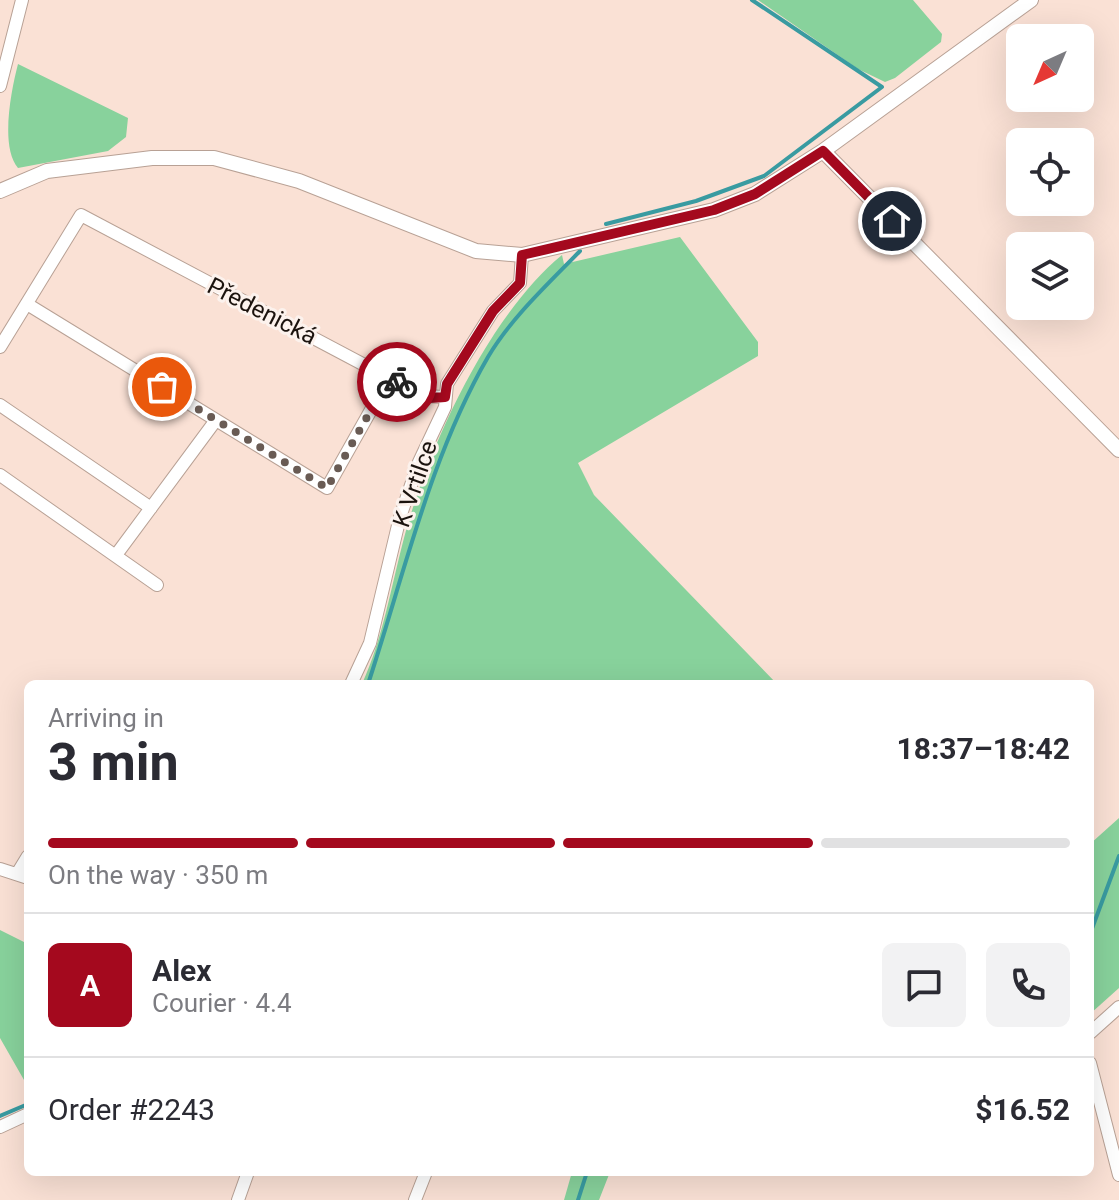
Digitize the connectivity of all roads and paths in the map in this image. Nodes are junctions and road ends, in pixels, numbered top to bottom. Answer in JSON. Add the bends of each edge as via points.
{"nodes":[{"id":1,"x":22,"y":0,"type":"edge"},
{"id":2,"x":1031,"y":0,"type":"edge"},
{"id":3,"x":0,"y":86,"type":"edge"},
{"id":4,"x":823,"y":151,"type":"junction"},
{"id":5,"x":1,"y":185,"type":"edge"},
{"id":6,"x":522,"y":255,"type":"junction"},
{"id":7,"x":27,"y":304,"type":"junction"},
{"id":8,"x":0,"y":347,"type":"edge"},
{"id":9,"x":389,"y":378,"type":"junction"},
{"id":10,"x":445,"y":397,"type":"junction"},
{"id":11,"x":0,"y":405,"type":"edge"},
{"id":12,"x":216,"y":420,"type":"junction"},
{"id":13,"x":1119,"y":450,"type":"edge"},
{"id":14,"x":0,"y":475,"type":"edge"},
{"id":15,"x":151,"y":508,"type":"junction"},
{"id":16,"x":116,"y":555,"type":"junction"},
{"id":17,"x":157,"y":585,"type":"dead end"},
{"id":18,"x":353,"y":680,"type":"edge"},
{"id":19,"x":0,"y":869,"type":"edge"},
{"id":20,"x":23,"y":876,"type":"edge"},
{"id":21,"x":1119,"y":1007,"type":"edge"},
{"id":22,"x":1094,"y":1029,"type":"edge"},
{"id":23,"x":1094,"y":1078,"type":"edge"},
{"id":24,"x":24,"y":1116,"type":"edge"},
{"id":25,"x":0,"y":1127,"type":"edge"},
{"id":26,"x":1119,"y":1175,"type":"edge"},
{"id":27,"x":247,"y":1176,"type":"edge"},
{"id":28,"x":424,"y":1176,"type":"edge"},
{"id":29,"x":238,"y":1200,"type":"edge"},
{"id":30,"x":415,"y":1200,"type":"edge"}],
"edges":[{"from":1,"to":3,"type":"street"},
{"from":2,"to":4,"type":"street"},
{"from":4,"to":6,"type":"street","via":[[755,194],[714,210]]},
{"from":4,"to":13,"type":"street"},
{"from":5,"to":6,"type":"street","via":[[47,171],[152,158],[214,158],[299,181],[476,251]]},
{"from":6,"to":10,"type":"street","name":"K Vrtilce","via":[[520,283],[493,311],[447,384]]},
{"from":7,"to":8,"type":"street"},
{"from":7,"to":9,"type":"street","name":"Předenická","via":[[81,215]]},
{"from":7,"to":12,"type":"street"},
{"from":9,"to":10,"type":"street","name":"Předenická","via":[[429,398]]},
{"from":9,"to":12,"type":"street","via":[[327,488]]},
{"from":10,"to":18,"type":"street","name":"K Vrtilce","via":[[400,517],[370,643]]},
{"from":11,"to":15,"type":"street"},
{"from":12,"to":15,"type":"street"},
{"from":14,"to":16,"type":"street"},
{"from":15,"to":16,"type":"street"},
{"from":16,"to":17,"type":"street"},
{"from":19,"to":20,"type":"street"},
{"from":21,"to":22,"type":"street"},
{"from":23,"to":26,"type":"street"},
{"from":24,"to":25,"type":"street"},
{"from":27,"to":29,"type":"street"},
{"from":28,"to":30,"type":"street"}]}
